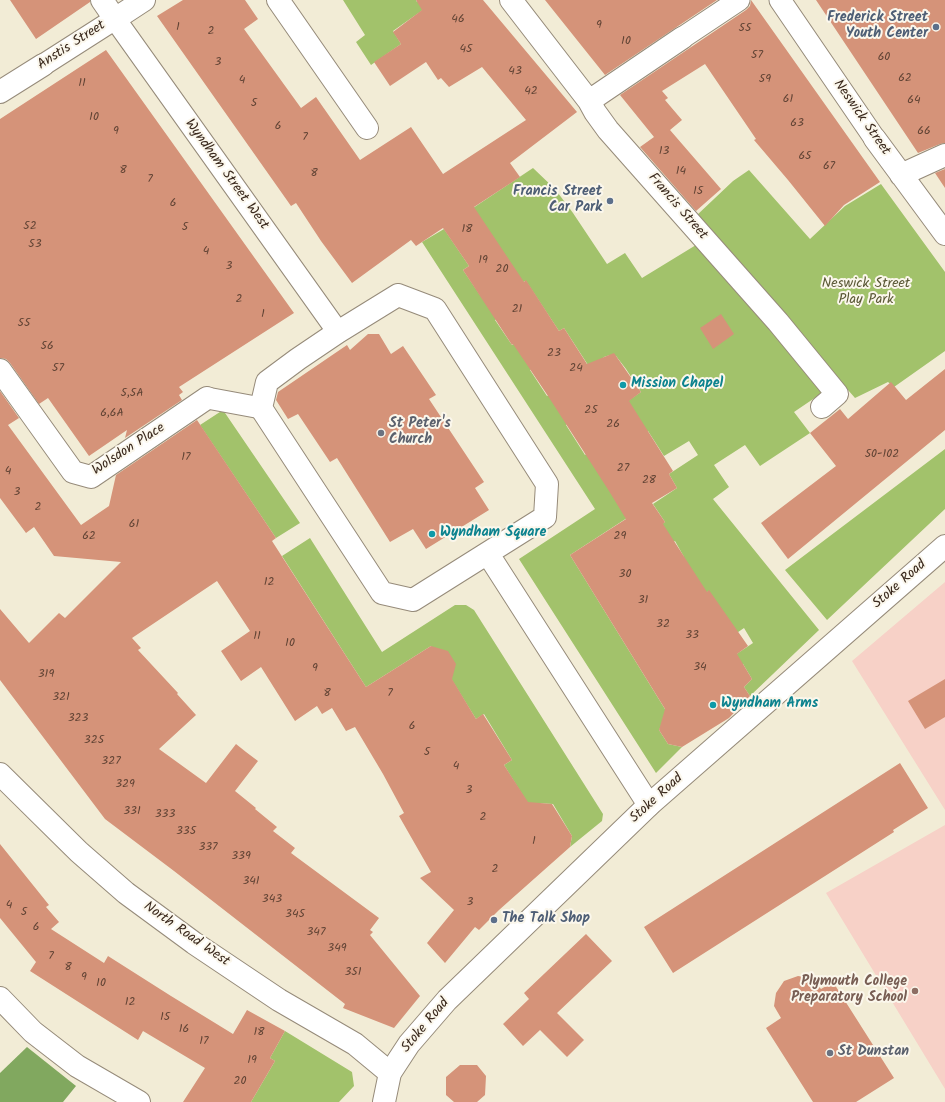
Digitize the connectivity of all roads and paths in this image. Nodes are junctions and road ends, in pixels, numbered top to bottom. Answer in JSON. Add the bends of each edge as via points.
{"nodes":[{"id":1,"x":102,"y":0,"type":"edge"},
{"id":2,"x":144,"y":0,"type":"edge"},
{"id":3,"x":278,"y":0,"type":"edge"},
{"id":4,"x":511,"y":0,"type":"edge"},
{"id":5,"x":739,"y":0,"type":"edge"},
{"id":6,"x":780,"y":0,"type":"edge"},
{"id":7,"x":115,"y":19,"type":"junction"},
{"id":8,"x":682,"y":38,"type":"joint"},
{"id":9,"x":43,"y":65,"type":"joint"},
{"id":10,"x":0,"y":92,"type":"edge"},
{"id":11,"x":589,"y":101,"type":"junction"},
{"id":12,"x":367,"y":128,"type":"dead end"},
{"id":13,"x":875,"y":139,"type":"joint"},
{"id":14,"x":945,"y":155,"type":"edge"},
{"id":15,"x":902,"y":175,"type":"junction"},
{"id":16,"x":945,"y":234,"type":"edge"},
{"id":17,"x":338,"y":332,"type":"junction"},
{"id":18,"x":0,"y":370,"type":"edge"},
{"id":19,"x":207,"y":398,"type":"joint"},
{"id":20,"x":822,"y":407,"type":"dead end"},
{"id":21,"x":261,"y":408,"type":"junction"},
{"id":22,"x":945,"y":546,"type":"edge"},
{"id":23,"x":488,"y":554,"type":"junction"},
{"id":24,"x":1,"y":777,"type":"edge"},
{"id":25,"x":649,"y":805,"type":"junction"},
{"id":26,"x":0,"y":998,"type":"edge"},
{"id":27,"x":390,"y":1073,"type":"junction"},
{"id":28,"x":139,"y":1102,"type":"edge"},
{"id":29,"x":384,"y":1102,"type":"edge"}],
"edges":[{"from":1,"to":7,"type":"street"},
{"from":2,"to":7,"type":"street","name":"Anstis Street"},
{"from":3,"to":12,"type":"street"},
{"from":4,"to":11,"type":"street","name":"Francis Street"},
{"from":5,"to":8,"type":"street"},
{"from":6,"to":13,"type":"street","name":"Neswick Street"},
{"from":7,"to":9,"type":"street","name":"Anstis Street"},
{"from":7,"to":17,"type":"street","name":"Wyndham Street West"},
{"from":8,"to":11,"type":"street"},
{"from":9,"to":10,"type":"street","name":"Anstis Street"},
{"from":11,"to":20,"type":"street","name":"Francis Street","via":[[608,130],[778,322],[837,394]]},
{"from":13,"to":15,"type":"street","name":"Neswick Street"},
{"from":14,"to":15,"type":"street"},
{"from":15,"to":16,"type":"street","name":"Neswick Street"},
{"from":17,"to":21,"type":"street","via":[[267,382]]},
{"from":17,"to":23,"type":"street","via":[[398,296],[435,310],[547,484],[545,517]]},
{"from":18,"to":19,"type":"street","name":"Wolsdon Place","via":[[73,472],[91,477]]},
{"from":19,"to":21,"type":"street"},
{"from":21,"to":23,"type":"street","via":[[382,593],[413,600]]},
{"from":22,"to":25,"type":"street","name":"Stoke Road"},
{"from":23,"to":25,"type":"street"},
{"from":24,"to":27,"type":"street","name":"North Road West","via":[[126,893],[194,943],[279,1000],[355,1044]]},
{"from":25,"to":27,"type":"street","name":"Stoke Road","via":[[447,1000],[409,1044]]},
{"from":26,"to":28,"type":"street","via":[[32,1032],[77,1066]]},
{"from":27,"to":29,"type":"street"}]}
